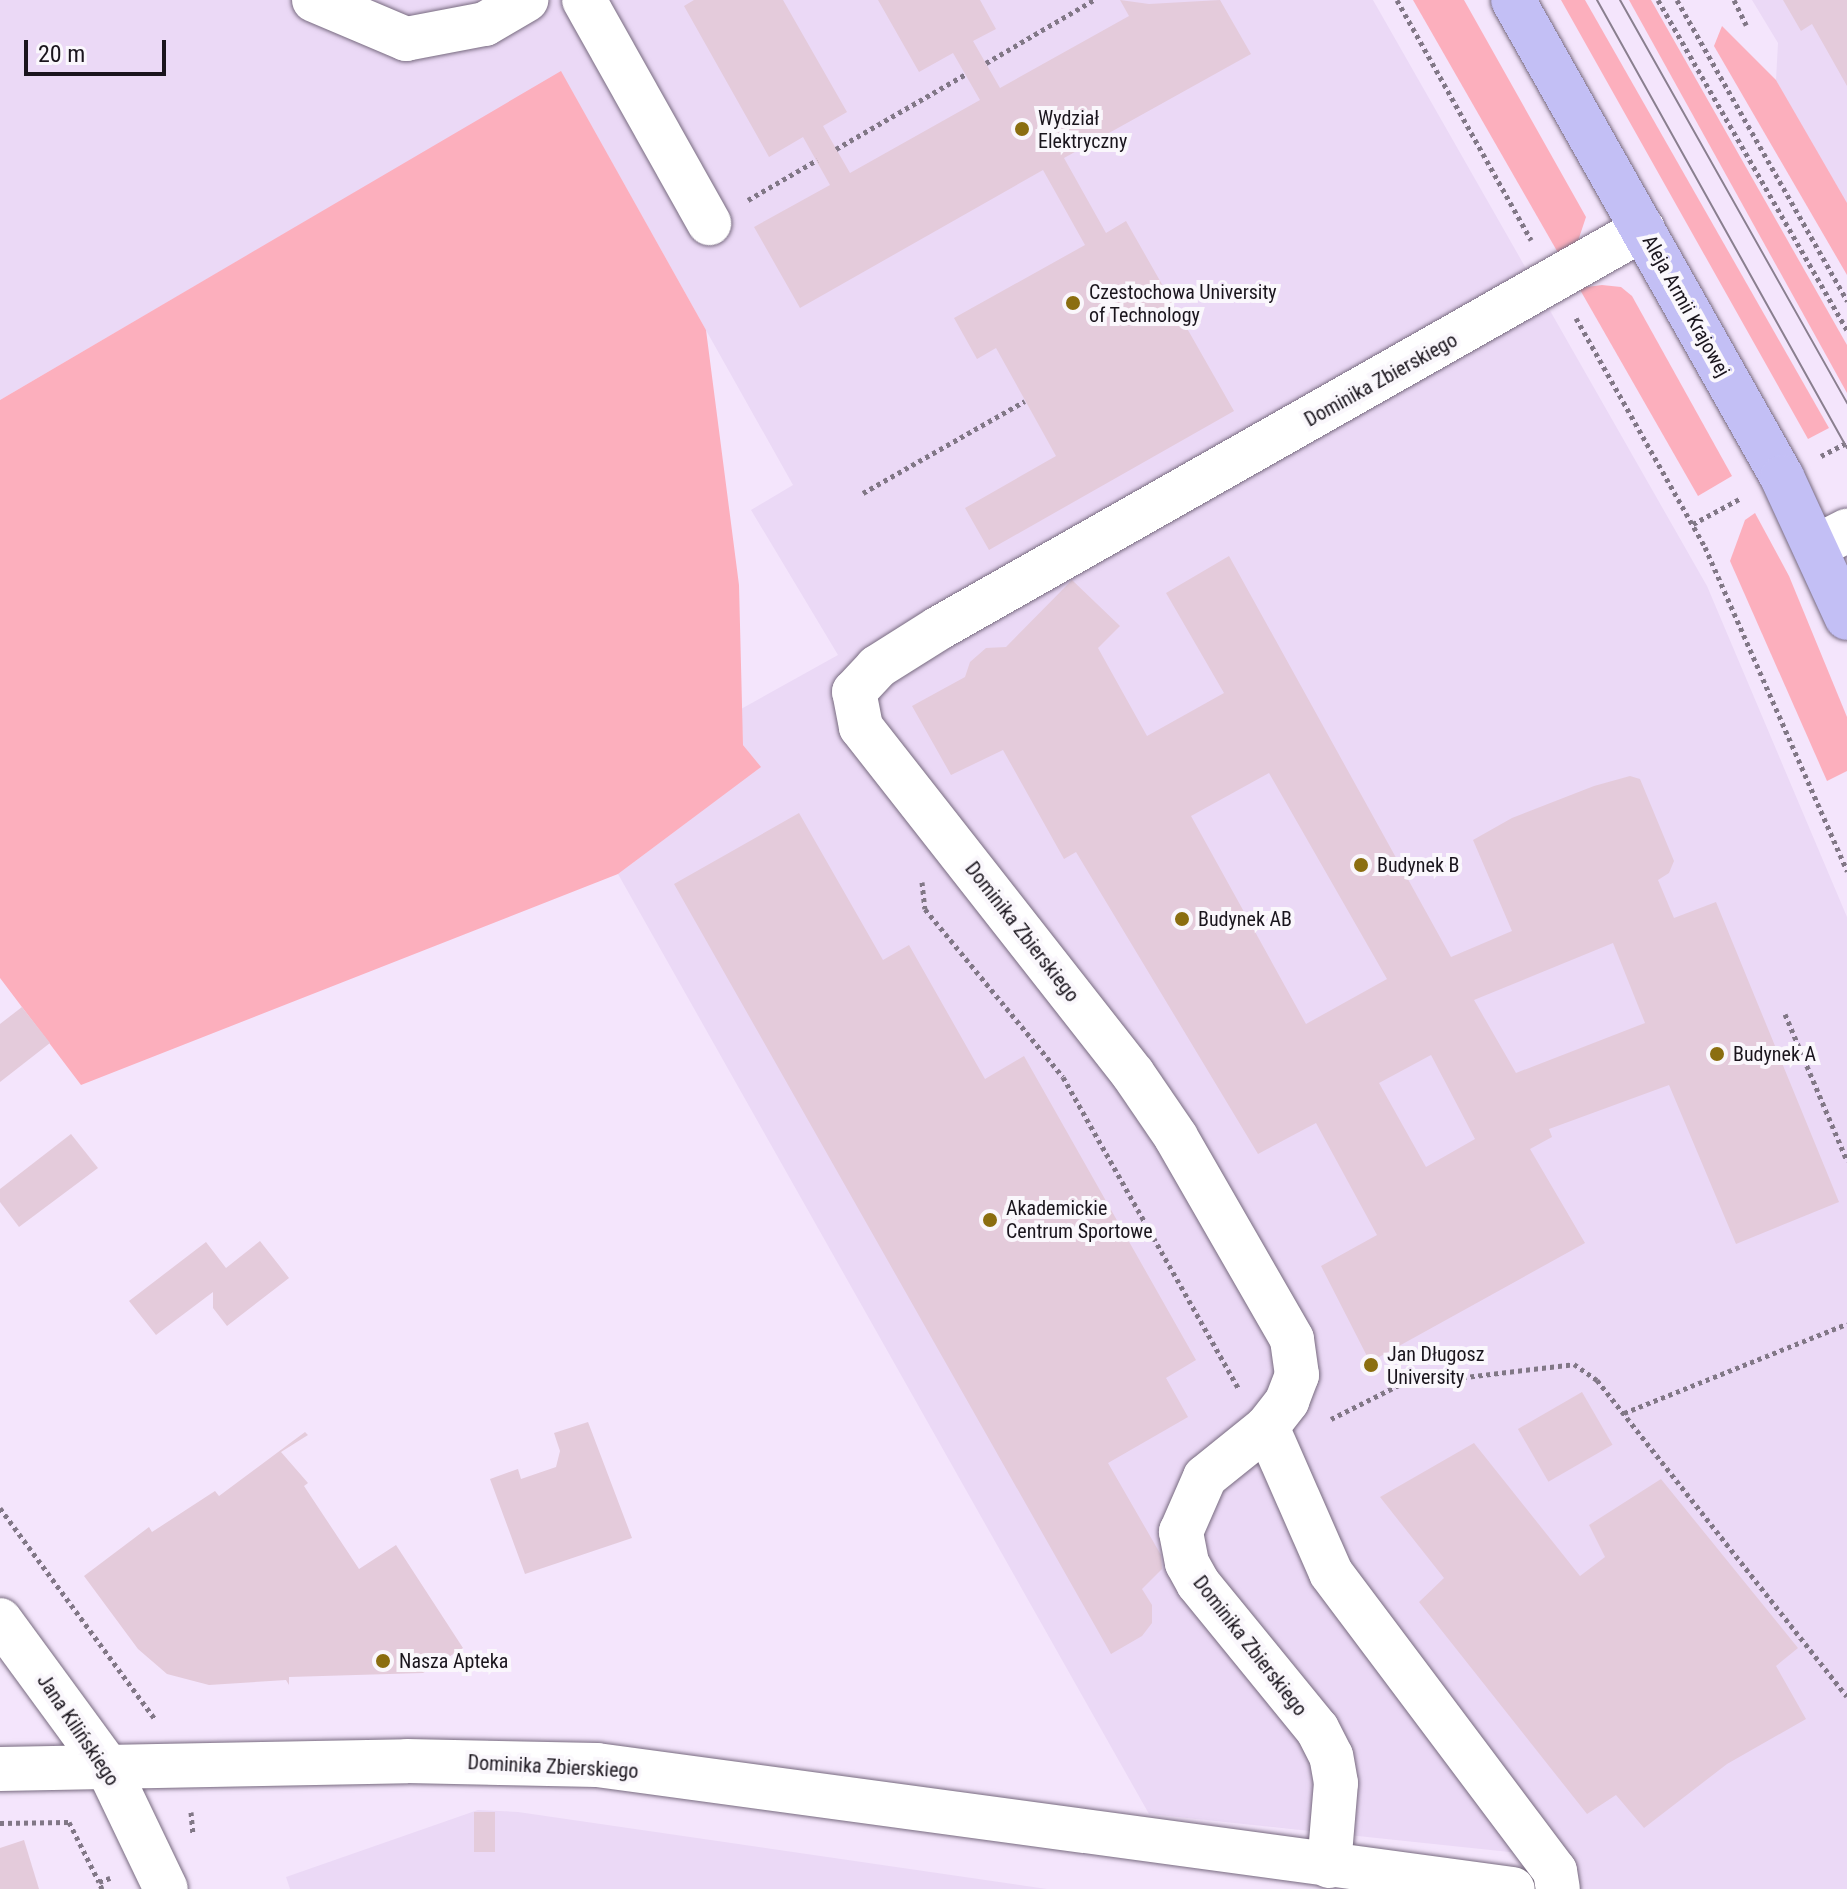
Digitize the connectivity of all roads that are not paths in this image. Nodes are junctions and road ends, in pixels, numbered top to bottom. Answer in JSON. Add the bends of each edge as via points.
{"nodes":[{"id":1,"x":314,"y":0,"type":"edge"},
{"id":2,"x":526,"y":0,"type":"edge"},
{"id":3,"x":584,"y":0,"type":"edge"},
{"id":4,"x":1513,"y":0,"type":"edge"},
{"id":5,"x":709,"y":223,"type":"road end"},
{"id":6,"x":1643,"y":229,"type":"junction"},
{"id":7,"x":1832,"y":538,"type":"edge"},
{"id":8,"x":1847,"y":618,"type":"edge"},
{"id":9,"x":1265,"y":1429,"type":"junction"},
{"id":10,"x":0,"y":1620,"type":"edge"},
{"id":11,"x":107,"y":1766,"type":"junction"},
{"id":12,"x":0,"y":1769,"type":"edge"},
{"id":13,"x":1329,"y":1866,"type":"junction"},
{"id":14,"x":166,"y":1889,"type":"edge"},
{"id":15,"x":1513,"y":1889,"type":"edge"},
{"id":16,"x":1558,"y":1889,"type":"edge"}],
"edges":[{"from":1,"to":2,"type":"street","via":[[406,39],[485,24]]},
{"from":3,"to":5,"type":"street"},
{"from":4,"to":6,"type":"main road","name":"Aleja Armii Krajowej"},
{"from":6,"to":7,"type":"main road","name":"Aleja Armii Krajowej"},
{"from":6,"to":9,"type":"street","name":"Dominika Zbierskiego","via":[[939,628],[877,667],[854,692],[861,727],[1168,1125],[1287,1327],[1297,1375],[1287,1401]]},
{"from":7,"to":8,"type":"main road","name":"Aleja Armii Krajowej"},
{"from":9,"to":13,"type":"street","name":"Dominika Zbierskiego","via":[[1199,1485],[1182,1522],[1182,1548],[1198,1583],[1317,1729],[1331,1756],[1336,1783]]},
{"from":9,"to":16,"type":"street","via":[[1331,1573],[1555,1871]]},
{"from":10,"to":11,"type":"street","name":"Jana Kilińskiego"},
{"from":11,"to":12,"type":"street","name":"Dominika Zbierskiego"},
{"from":11,"to":13,"type":"street","name":"Dominika Zbierskiego","via":[[407,1761],[597,1765]]},
{"from":11,"to":14,"type":"street","name":"Jana Kilińskiego"},
{"from":13,"to":15,"type":"street","name":"Dominika Zbierskiego"}]}
